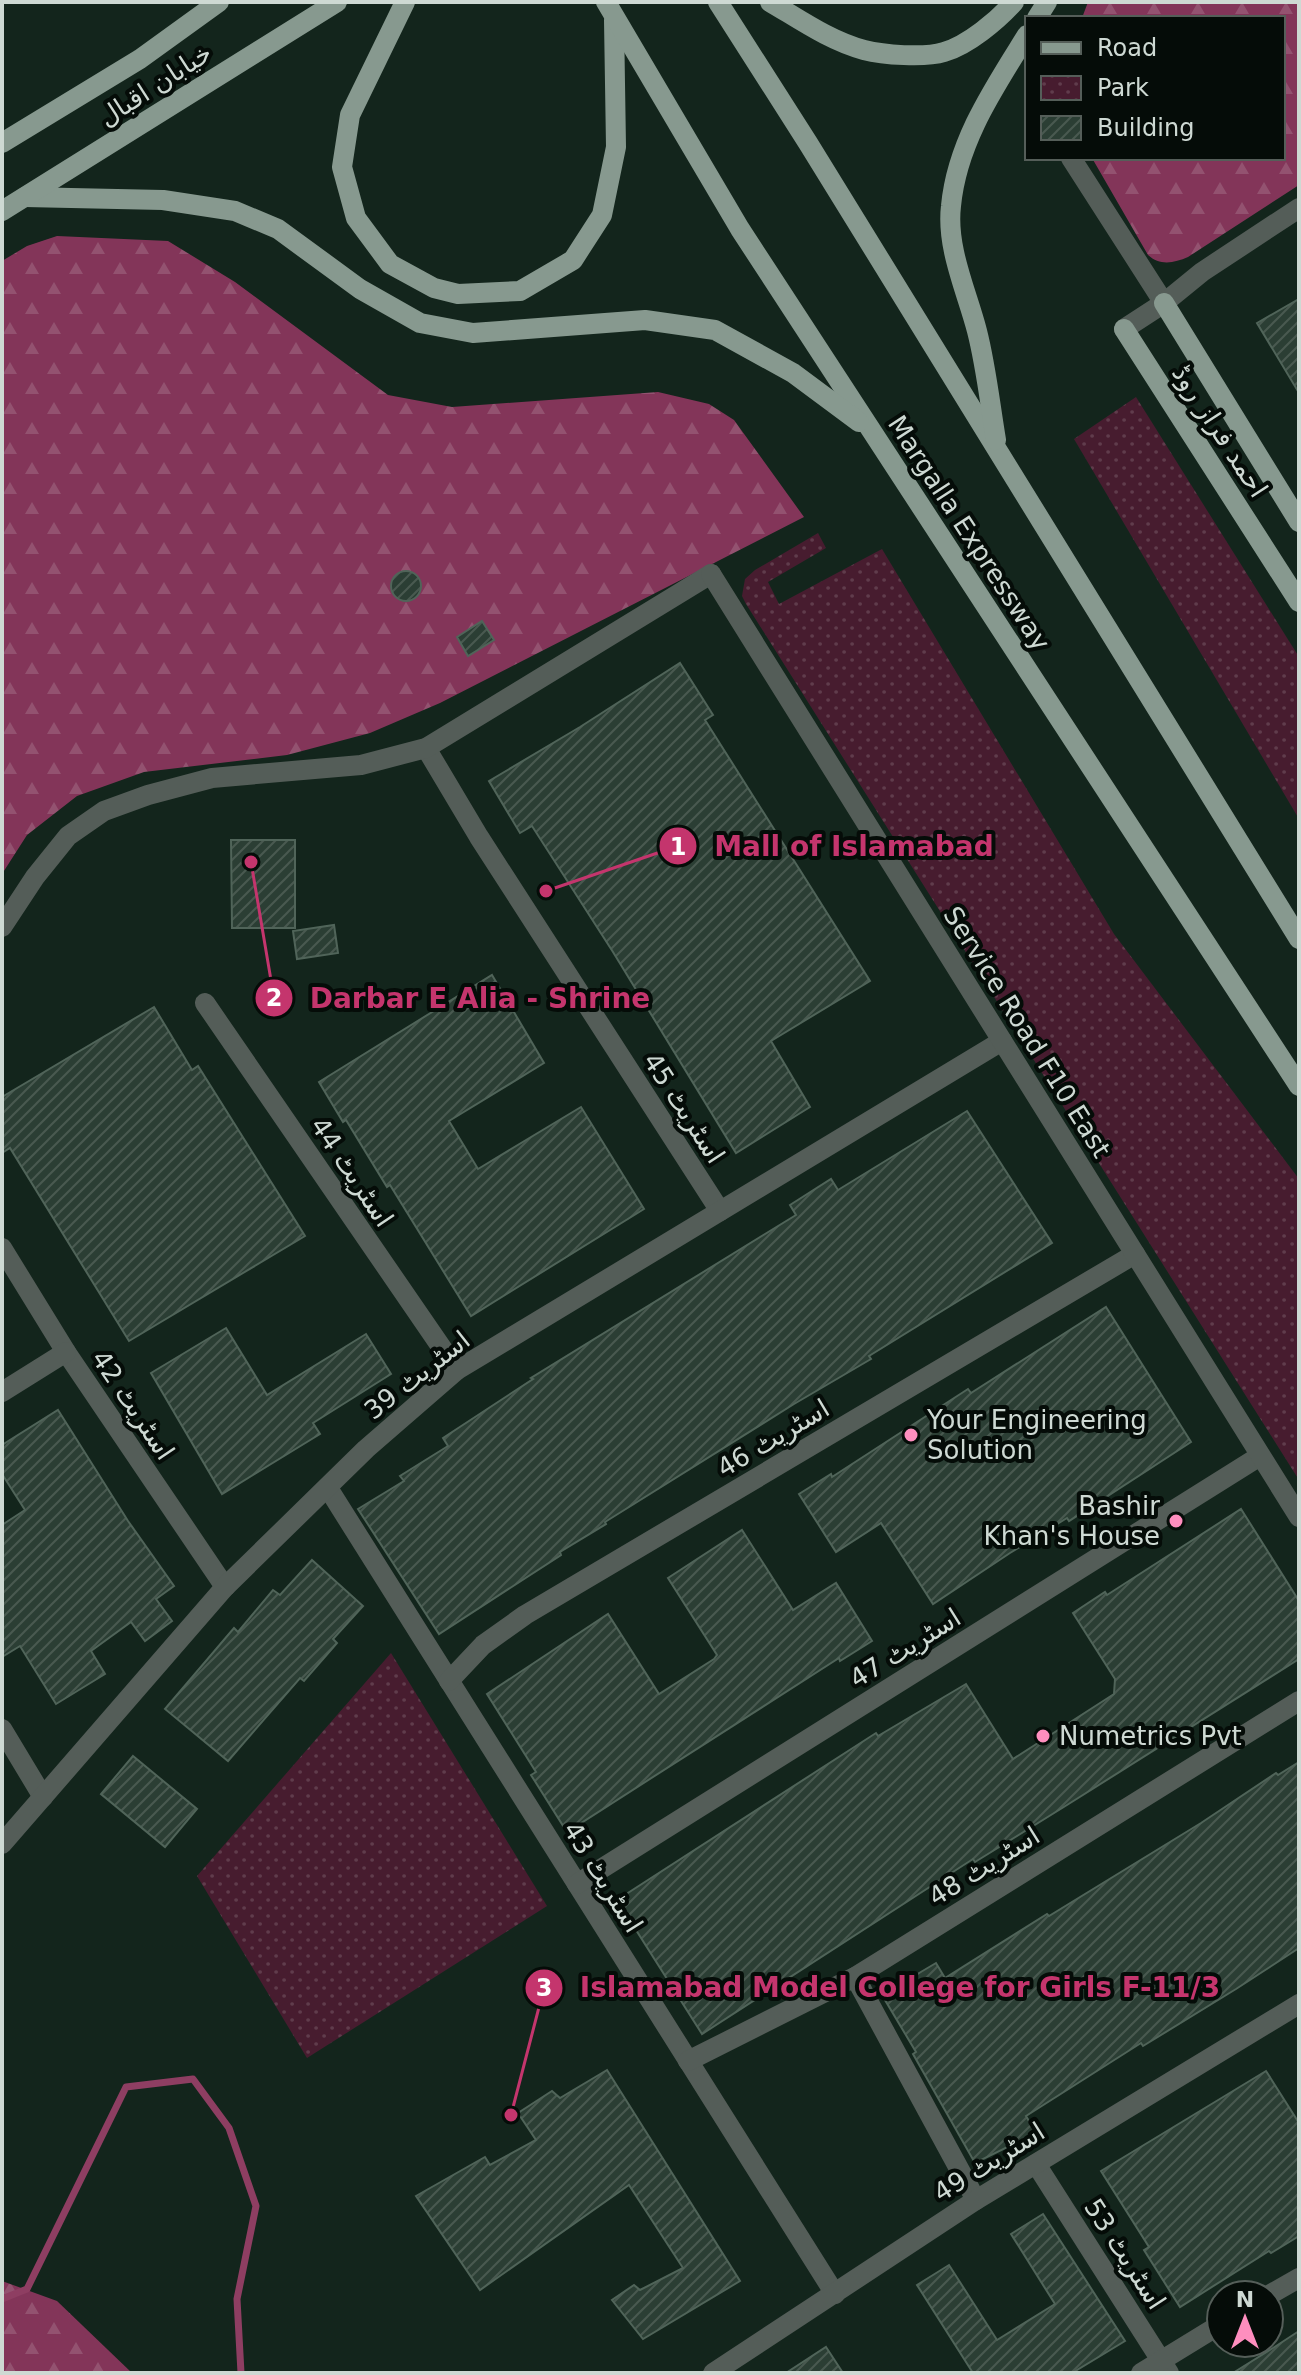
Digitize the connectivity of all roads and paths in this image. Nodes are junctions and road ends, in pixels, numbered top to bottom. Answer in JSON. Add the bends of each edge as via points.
{"nodes":[{"id":1,"x":219,"y":2,"type":"edge"},
{"id":2,"x":337,"y":2,"type":"edge"},
{"id":3,"x":405,"y":2,"type":"edge"},
{"id":4,"x":718,"y":2,"type":"edge"},
{"id":5,"x":770,"y":2,"type":"edge"},
{"id":6,"x":1014,"y":2,"type":"edge"},
{"id":7,"x":610,"y":8,"type":"edge"},
{"id":8,"x":1025,"y":38,"type":"edge"},
{"id":9,"x":2,"y":143,"type":"edge"},
{"id":10,"x":1072,"y":160,"type":"edge"},
{"id":11,"x":25,"y":197,"type":"junction"},
{"id":12,"x":1299,"y":208,"type":"edge"},
{"id":13,"x":2,"y":211,"type":"edge"},
{"id":14,"x":1164,"y":303,"type":"junction"},
{"id":15,"x":1124,"y":329,"type":"joint"},
{"id":16,"x":872,"y":431,"type":"junction"},
{"id":17,"x":998,"y":451,"type":"junction"},
{"id":18,"x":1299,"y":522,"type":"edge"},
{"id":19,"x":1299,"y":602,"type":"edge"},
{"id":20,"x":426,"y":748,"type":"junction"},
{"id":21,"x":2,"y":927,"type":"edge"},
{"id":22,"x":1299,"y":939,"type":"edge"},
{"id":23,"x":205,"y":1003,"type":"dead end"},
{"id":24,"x":1002,"y":1041,"type":"junction"},
{"id":25,"x":1299,"y":1086,"type":"edge"},
{"id":26,"x":720,"y":1211,"type":"junction"},
{"id":27,"x":2,"y":1248,"type":"edge"},
{"id":28,"x":1135,"y":1254,"type":"junction"},
{"id":29,"x":66,"y":1352,"type":"junction"},
{"id":30,"x":457,"y":1370,"type":"junction"},
{"id":31,"x":2,"y":1392,"type":"edge"},
{"id":32,"x":1260,"y":1456,"type":"junction"},
{"id":33,"x":328,"y":1488,"type":"junction"},
{"id":34,"x":1299,"y":1517,"type":"edge"},
{"id":35,"x":225,"y":1587,"type":"junction"},
{"id":36,"x":449,"y":1681,"type":"junction"},
{"id":37,"x":1299,"y":1701,"type":"edge"},
{"id":38,"x":2,"y":1729,"type":"edge"},
{"id":39,"x":43,"y":1797,"type":"junction"},
{"id":40,"x":2,"y":1844,"type":"edge"},
{"id":41,"x":577,"y":1884,"type":"junction"},
{"id":42,"x":855,"y":1977,"type":"junction"},
{"id":43,"x":1299,"y":2004,"type":"edge"},
{"id":44,"x":688,"y":2061,"type":"junction"},
{"id":45,"x":1036,"y":2164,"type":"junction"},
{"id":46,"x":976,"y":2200,"type":"junction"},
{"id":47,"x":835,"y":2294,"type":"junction"},
{"id":48,"x":1205,"y":2336,"type":"edge"},
{"id":49,"x":1165,"y":2366,"type":"edge"},
{"id":50,"x":713,"y":2373,"type":"edge"},
{"id":51,"x":1141,"y":2373,"type":"edge"}],
"edges":[{"from":1,"to":9,"type":"main road","name":"خیابان اقبال","via":[[140,59]]},
{"from":2,"to":11,"type":"main road","name":"خیابان اقبال"},
{"from":3,"to":7,"type":"main road","via":[[350,115],[342,167],[356,218],[390,264],[434,288],[458,294],[520,291],[573,260],[602,215],[616,147]]},
{"from":4,"to":17,"type":"main road"},
{"from":5,"to":6,"type":"main road","via":[[864,50],[899,55],[944,52],[984,30]]},
{"from":7,"to":16,"type":"main road","name":"Margalla Expressway","via":[[740,229]]},
{"from":8,"to":17,"type":"main road","via":[[965,144],[950,207],[954,249],[978,335]]},
{"from":10,"to":14,"type":"street"},
{"from":11,"to":13,"type":"main road","name":"خیابان اقبال"},
{"from":11,"to":16,"type":"main road","via":[[163,200],[235,211],[278,229],[360,289],[420,323],[473,333],[645,320],[715,330],[793,373]]},
{"from":12,"to":14,"type":"street"},
{"from":14,"to":15,"type":"street"},
{"from":14,"to":18,"type":"main road","name":"احمد فراز روڈ"},
{"from":15,"to":19,"type":"main road","name":"احمد فراز روڈ"},
{"from":16,"to":25,"type":"main road","name":"Margalla Expressway"},
{"from":17,"to":22,"type":"main road"},
{"from":20,"to":21,"type":"street","via":[[361,765],[212,778],[104,811],[68,836]]},
{"from":20,"to":24,"type":"street","name":"Service Road F10 East","via":[[711,574]]},
{"from":20,"to":26,"type":"street","name":"اسٹریٹ 45"},
{"from":23,"to":30,"type":"street","name":"اسٹریٹ 44"},
{"from":24,"to":26,"type":"street","name":"اسٹریٹ 39"},
{"from":24,"to":28,"type":"street","name":"Service Road F10 East"},
{"from":26,"to":30,"type":"street","name":"اسٹریٹ 39"},
{"from":27,"to":29,"type":"street","name":"اسٹریٹ 42"},
{"from":28,"to":32,"type":"street","name":"Service Road F10 East"},
{"from":28,"to":36,"type":"street","name":"اسٹریٹ 46","via":[[525,1615],[483,1645]]},
{"from":29,"to":31,"type":"street"},
{"from":29,"to":35,"type":"street","name":"اسٹریٹ 42"},
{"from":30,"to":33,"type":"street","name":"اسٹریٹ 39"},
{"from":32,"to":34,"type":"street","name":"Service Road F10 East"},
{"from":32,"to":41,"type":"street","name":"اسٹریٹ 47"},
{"from":33,"to":35,"type":"street","name":"اسٹریٹ 39"},
{"from":33,"to":36,"type":"street","name":"اسٹریٹ 43"},
{"from":35,"to":39,"type":"street","name":"اسٹریٹ 39"},
{"from":36,"to":41,"type":"street","name":"اسٹریٹ 43"},
{"from":37,"to":42,"type":"street","name":"اسٹریٹ 48"},
{"from":38,"to":39,"type":"street"},
{"from":39,"to":40,"type":"street","name":"اسٹریٹ 39"},
{"from":41,"to":44,"type":"street","name":"اسٹریٹ 43"},
{"from":42,"to":44,"type":"street","name":"اسٹریٹ 48"},
{"from":42,"to":46,"type":"street"},
{"from":43,"to":45,"type":"street","name":"اسٹریٹ 49"},
{"from":44,"to":47,"type":"street","name":"اسٹریٹ 43"},
{"from":45,"to":46,"type":"street","name":"اسٹریٹ 49"},
{"from":45,"to":49,"type":"street","name":"اسٹریٹ 53"},
{"from":46,"to":47,"type":"street","name":"اسٹریٹ 49"},
{"from":47,"to":50,"type":"street","name":"اسٹریٹ 49"},
{"from":48,"to":49,"type":"street"},
{"from":49,"to":51,"type":"street"}]}
